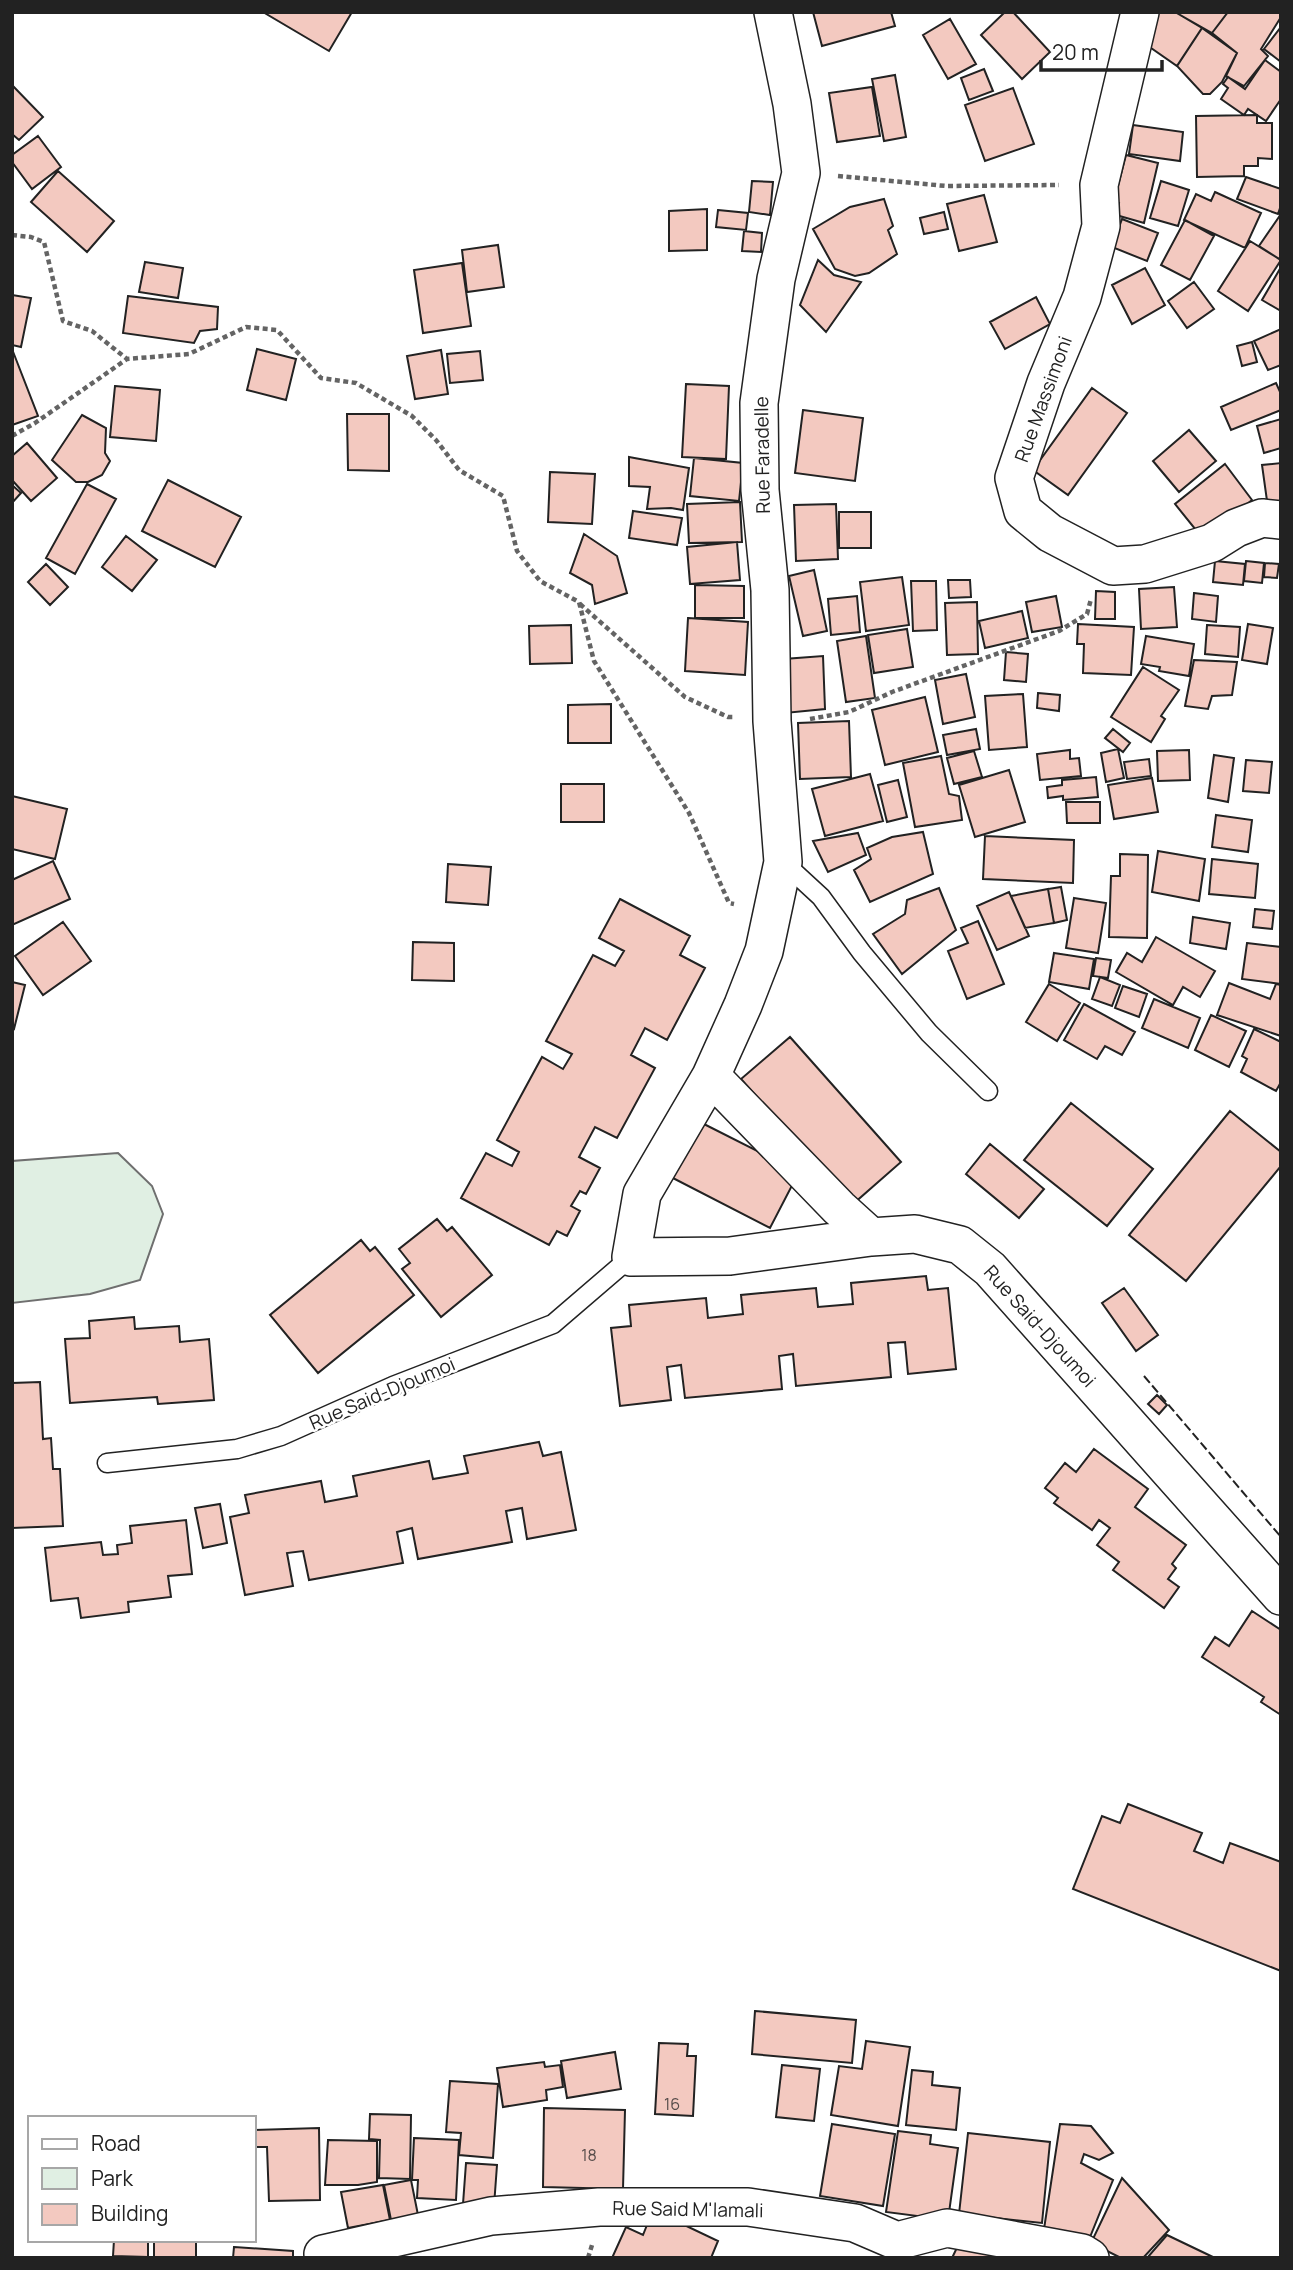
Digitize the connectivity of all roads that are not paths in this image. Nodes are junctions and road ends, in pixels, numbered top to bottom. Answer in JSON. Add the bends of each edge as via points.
{"nodes":[{"id":1,"x":773,"y":12,"type":"edge"},
{"id":2,"x":1140,"y":12,"type":"edge"},
{"id":3,"x":1281,"y":520,"type":"edge"},
{"id":4,"x":783,"y":862,"type":"junction"},
{"id":5,"x":711,"y":1076,"type":"junction"},
{"id":6,"x":988,"y":1091,"type":"dead end"},
{"id":7,"x":872,"y":1237,"type":"junction"},
{"id":8,"x":631,"y":1257,"type":"junction"},
{"id":9,"x":107,"y":1462,"type":"dead end"},
{"id":10,"x":1281,"y":1596,"type":"edge"},
{"id":11,"x":898,"y":2249,"type":"edge"},
{"id":12,"x":323,"y":2254,"type":"dead end"},
{"id":13,"x":1090,"y":2258,"type":"edge"}],
"edges":[{"from":1,"to":4,"type":"street","name":"Rue Faradelle","via":[[801,173],[776,279],[759,403],[772,721]]},
{"from":2,"to":3,"type":"street","name":"Rue Massimoni","via":[[1099,185],[1101,226],[1082,297],[1014,478],[1023,511],[1050,533],[1113,566],[1144,564],[1212,543],[1262,518]]},
{"from":4,"to":5,"type":"street","via":[[764,951]]},
{"from":4,"to":6,"type":"lane","via":[[821,897],[929,1032]]},
{"from":5,"to":7,"type":"street"},
{"from":5,"to":8,"type":"street","via":[[642,1194]]},
{"from":7,"to":8,"type":"street","name":"Rue Said-Djoumoi","via":[[730,1256]]},
{"from":7,"to":10,"type":"street","name":"Rue Said-Djoumoi","via":[[915,1234],[960,1245],[990,1269]]},
{"from":8,"to":9,"type":"lane","name":"Rue Said-Djoumoi","via":[[553,1324],[393,1386],[281,1436],[237,1449]]},
{"from":11,"to":12,"type":"street","name":"Rue Said M'lamali","via":[[855,2223],[748,2207],[599,2207],[491,2216]]},
{"from":11,"to":13,"type":"street","name":"Rue Said M'lamali","via":[[947,2228]]}]}
